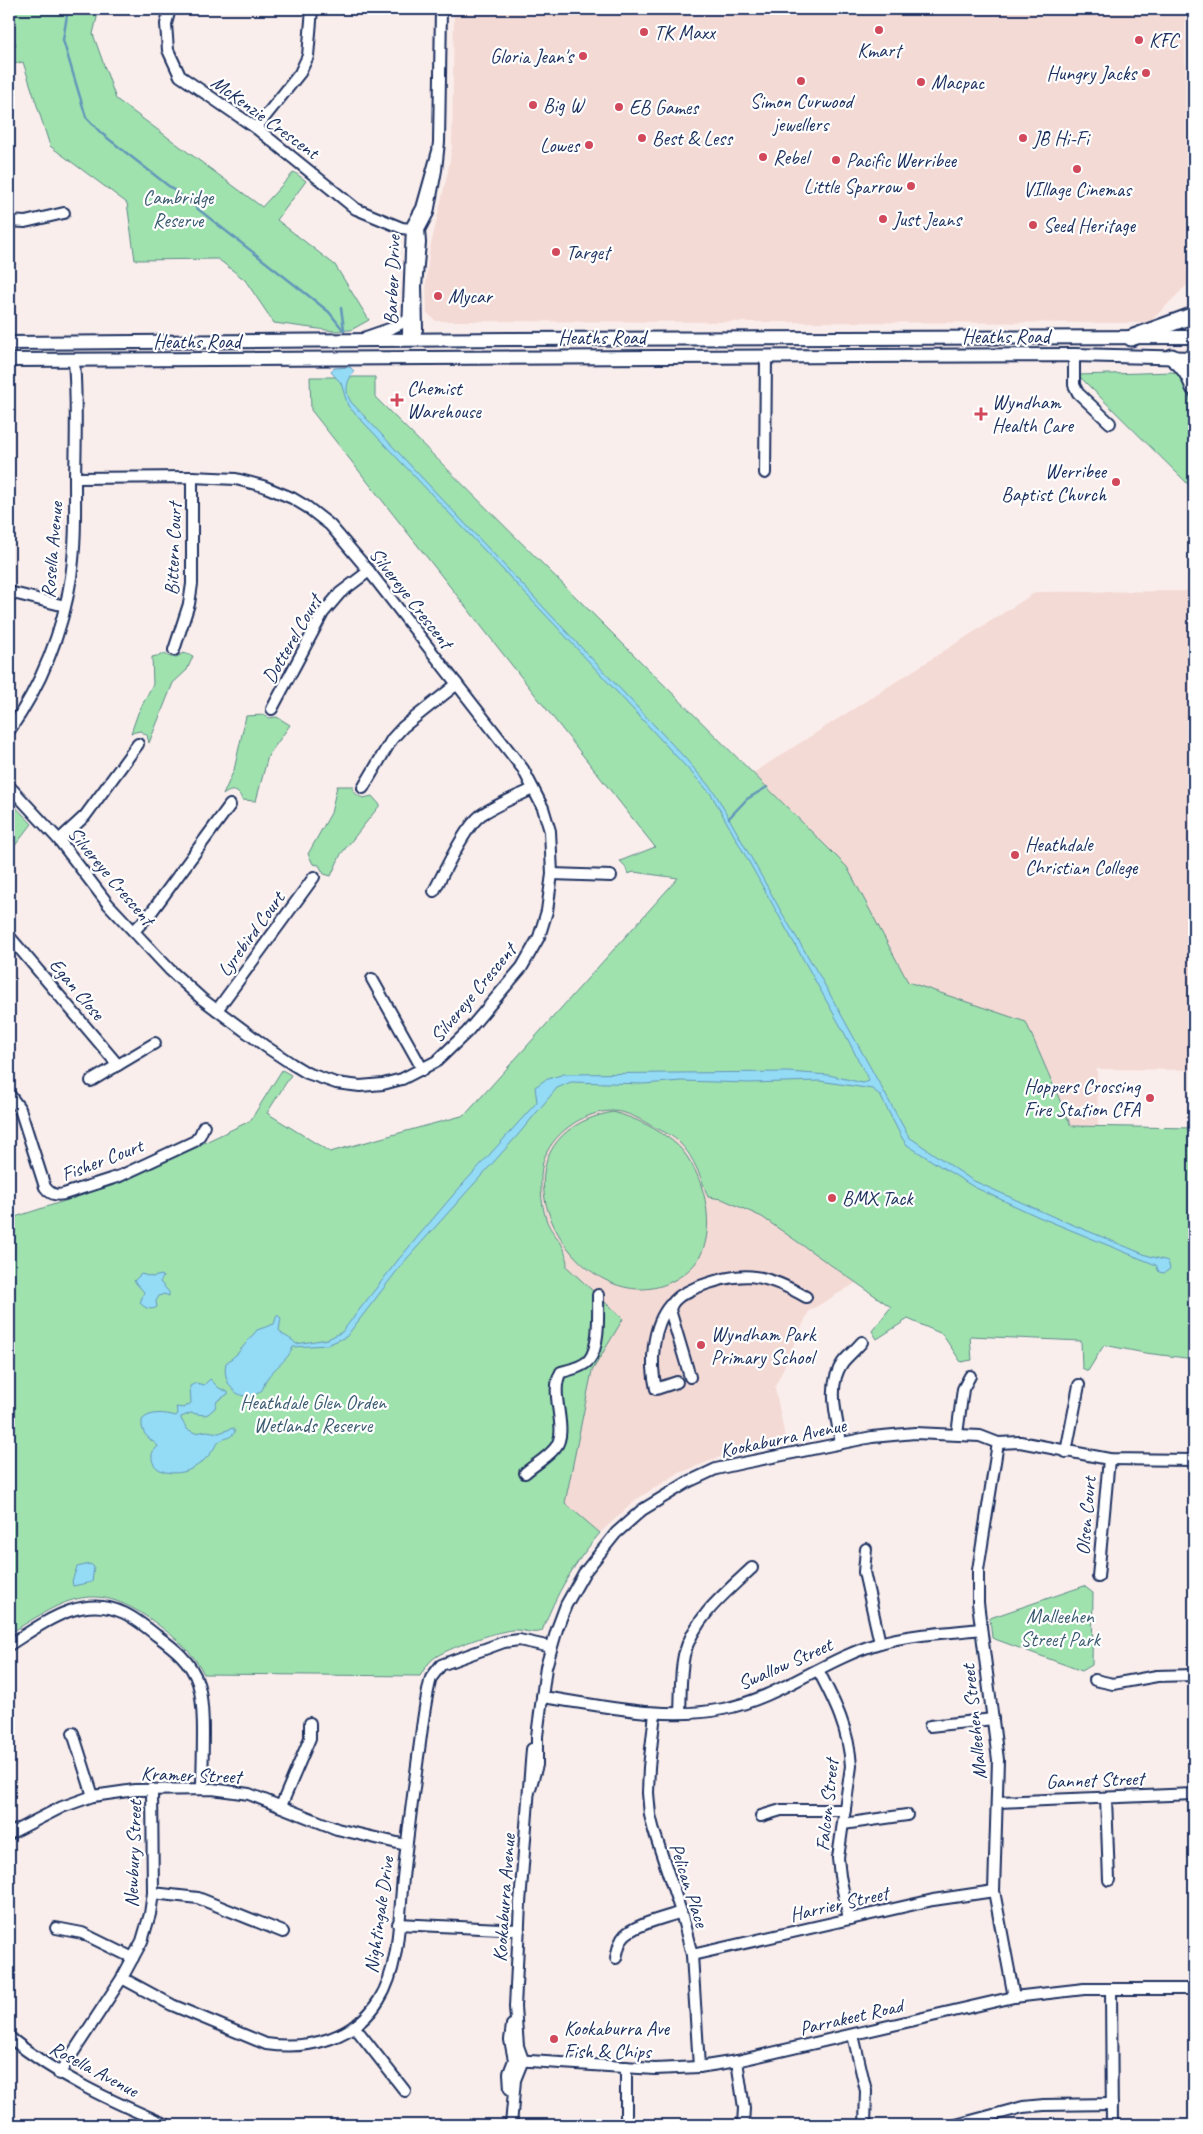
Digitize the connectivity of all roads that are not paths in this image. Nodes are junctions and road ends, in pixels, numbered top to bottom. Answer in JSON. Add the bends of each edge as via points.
{"nodes":[{"id":1,"x":170,"y":9,"type":"edge"},
{"id":2,"x":312,"y":9,"type":"edge"},
{"id":3,"x":441,"y":9,"type":"edge"},
{"id":4,"x":256,"y":128,"type":"junction"},
{"id":5,"x":64,"y":213,"type":"dead end"},
{"id":6,"x":9,"y":222,"type":"edge"},
{"id":7,"x":414,"y":228,"type":"junction"},
{"id":8,"x":1194,"y":315,"type":"edge"},
{"id":9,"x":408,"y":320,"type":"junction"},
{"id":10,"x":1044,"y":338,"type":"junction"},
{"id":11,"x":1131,"y":338,"type":"junction"},
{"id":12,"x":1194,"y":338,"type":"edge"},
{"id":13,"x":532,"y":339,"type":"junction"},
{"id":14,"x":770,"y":339,"type":"junction"},
{"id":15,"x":358,"y":340,"type":"junction"},
{"id":16,"x":413,"y":340,"type":"junction"},
{"id":17,"x":74,"y":342,"type":"junction"},
{"id":18,"x":9,"y":343,"type":"edge"},
{"id":19,"x":1074,"y":355,"type":"junction"},
{"id":20,"x":539,"y":357,"type":"junction"},
{"id":21,"x":766,"y":357,"type":"junction"},
{"id":22,"x":1172,"y":357,"type":"junction"},
{"id":23,"x":526,"y":358,"type":"junction"},
{"id":24,"x":1194,"y":358,"type":"edge"},
{"id":25,"x":417,"y":359,"type":"junction"},
{"id":26,"x":9,"y":360,"type":"edge"},
{"id":27,"x":74,"y":361,"type":"junction"},
{"id":28,"x":1194,"y":388,"type":"edge"},
{"id":29,"x":1110,"y":422,"type":"dead end"},
{"id":30,"x":765,"y":473,"type":"dead end"},
{"id":31,"x":192,"y":476,"type":"junction"},
{"id":32,"x":75,"y":478,"type":"junction"},
{"id":33,"x":368,"y":571,"type":"junction"},
{"id":34,"x":9,"y":592,"type":"edge"},
{"id":35,"x":65,"y":606,"type":"junction"},
{"id":36,"x":174,"y":650,"type":"dead end"},
{"id":37,"x":457,"y":684,"type":"junction"},
{"id":38,"x":272,"y":709,"type":"dead end"},
{"id":39,"x":9,"y":731,"type":"edge"},
{"id":40,"x":138,"y":744,"type":"dead end"},
{"id":41,"x":9,"y":786,"type":"edge"},
{"id":42,"x":363,"y":788,"type":"dead end"},
{"id":43,"x":533,"y":789,"type":"junction"},
{"id":44,"x":230,"y":805,"type":"dead end"},
{"id":45,"x":59,"y":840,"type":"junction"},
{"id":46,"x":552,"y":874,"type":"junction"},
{"id":47,"x":611,"y":876,"type":"dead end"},
{"id":48,"x":314,"y":877,"type":"dead end"},
{"id":49,"x":434,"y":891,"type":"dead end"},
{"id":50,"x":134,"y":931,"type":"junction"},
{"id":51,"x":9,"y":936,"type":"edge"},
{"id":52,"x":372,"y":979,"type":"dead end"},
{"id":53,"x":216,"y":1010,"type":"junction"},
{"id":54,"x":155,"y":1043,"type":"dead end"},
{"id":55,"x":118,"y":1065,"type":"junction"},
{"id":56,"x":424,"y":1070,"type":"junction"},
{"id":57,"x":91,"y":1081,"type":"dead end"},
{"id":58,"x":9,"y":1094,"type":"edge"},
{"id":59,"x":204,"y":1126,"type":"dead end"},
{"id":60,"x":598,"y":1295,"type":"dead end"},
{"id":61,"x":806,"y":1296,"type":"dead end"},
{"id":62,"x":670,"y":1306,"type":"junction"},
{"id":63,"x":862,"y":1342,"type":"dead end"},
{"id":64,"x":970,"y":1376,"type":"dead end"},
{"id":65,"x":690,"y":1377,"type":"dead end"},
{"id":66,"x":677,"y":1382,"type":"dead end"},
{"id":67,"x":1079,"y":1385,"type":"dead end"},
{"id":68,"x":957,"y":1434,"type":"junction"},
{"id":69,"x":841,"y":1443,"type":"junction"},
{"id":70,"x":998,"y":1443,"type":"junction"},
{"id":71,"x":1066,"y":1452,"type":"junction"},
{"id":72,"x":1109,"y":1459,"type":"junction"},
{"id":73,"x":1194,"y":1460,"type":"edge"},
{"id":74,"x":525,"y":1473,"type":"dead end"},
{"id":75,"x":866,"y":1549,"type":"dead end"},
{"id":76,"x":752,"y":1568,"type":"dead end"},
{"id":77,"x":1098,"y":1577,"type":"dead end"},
{"id":78,"x":981,"y":1629,"type":"junction"},
{"id":79,"x":880,"y":1643,"type":"junction"},
{"id":80,"x":9,"y":1645,"type":"edge"},
{"id":81,"x":551,"y":1647,"type":"junction"},
{"id":82,"x":818,"y":1670,"type":"junction"},
{"id":83,"x":1194,"y":1676,"type":"edge"},
{"id":84,"x":1095,"y":1680,"type":"dead end"},
{"id":85,"x":542,"y":1697,"type":"junction"},
{"id":86,"x":656,"y":1713,"type":"junction"},
{"id":87,"x":680,"y":1713,"type":"junction"},
{"id":88,"x":993,"y":1719,"type":"junction"},
{"id":89,"x":310,"y":1724,"type":"dead end"},
{"id":90,"x":930,"y":1726,"type":"dead end"},
{"id":91,"x":73,"y":1733,"type":"dead end"},
{"id":92,"x":152,"y":1790,"type":"junction"},
{"id":93,"x":202,"y":1790,"type":"junction"},
{"id":94,"x":1194,"y":1794,"type":"edge"},
{"id":95,"x":93,"y":1796,"type":"junction"},
{"id":96,"x":1106,"y":1798,"type":"junction"},
{"id":97,"x":997,"y":1802,"type":"junction"},
{"id":98,"x":281,"y":1806,"type":"junction"},
{"id":99,"x":845,"y":1810,"type":"junction"},
{"id":100,"x":907,"y":1815,"type":"dead end"},
{"id":101,"x":761,"y":1816,"type":"dead end"},
{"id":102,"x":843,"y":1824,"type":"junction"},
{"id":103,"x":9,"y":1834,"type":"edge"},
{"id":104,"x":407,"y":1841,"type":"junction"},
{"id":105,"x":1109,"y":1880,"type":"dead end"},
{"id":106,"x":994,"y":1891,"type":"junction"},
{"id":107,"x":153,"y":1893,"type":"junction"},
{"id":108,"x":680,"y":1912,"type":"junction"},
{"id":109,"x":849,"y":1919,"type":"junction"},
{"id":110,"x":398,"y":1924,"type":"junction"},
{"id":111,"x":56,"y":1928,"type":"dead end"},
{"id":112,"x":518,"y":1930,"type":"junction"},
{"id":113,"x":283,"y":1932,"type":"dead end"},
{"id":114,"x":692,"y":1955,"type":"junction"},
{"id":115,"x":133,"y":1958,"type":"junction"},
{"id":116,"x":616,"y":1958,"type":"dead end"},
{"id":117,"x":122,"y":1978,"type":"junction"},
{"id":118,"x":1111,"y":1989,"type":"junction"},
{"id":119,"x":1194,"y":1989,"type":"edge"},
{"id":120,"x":1014,"y":1997,"type":"junction"},
{"id":121,"x":354,"y":2026,"type":"junction"},
{"id":122,"x":853,"y":2035,"type":"junction"},
{"id":123,"x":9,"y":2037,"type":"edge"},
{"id":124,"x":519,"y":2060,"type":"junction"},
{"id":125,"x":737,"y":2061,"type":"junction"},
{"id":126,"x":626,"y":2067,"type":"junction"},
{"id":127,"x":699,"y":2067,"type":"junction"},
{"id":128,"x":59,"y":2074,"type":"junction"},
{"id":129,"x":404,"y":2091,"type":"dead end"},
{"id":130,"x":1112,"y":2104,"type":"junction"},
{"id":131,"x":167,"y":2125,"type":"edge"},
{"id":132,"x":511,"y":2125,"type":"edge"},
{"id":133,"x":626,"y":2125,"type":"edge"},
{"id":134,"x":743,"y":2125,"type":"edge"},
{"id":135,"x":865,"y":2125,"type":"edge"},
{"id":136,"x":956,"y":2125,"type":"edge"},
{"id":137,"x":1112,"y":2125,"type":"edge"}],
"edges":[{"from":1,"to":4,"type":"street","name":"McKenzie Crescent","via":[[166,37],[180,76]]},
{"from":2,"to":4,"type":"street","via":[[308,56],[300,73]]},
{"from":3,"to":7,"type":"street","name":"Barber Drive","via":[[438,151]]},
{"from":4,"to":7,"type":"street","name":"McKenzie Crescent","via":[[356,209],[368,216]]},
{"from":5,"to":6,"type":"street","via":[[25,222]]},
{"from":7,"to":9,"type":"street","name":"Barber Drive"},
{"from":7,"to":16,"type":"street","name":"Barber Drive","via":[[420,243]]},
{"from":8,"to":11,"type":"highway"},
{"from":9,"to":15,"type":"street"},
{"from":9,"to":16,"type":"street","name":"Barber Drive","via":[[408,336]]},
{"from":10,"to":11,"type":"main road","name":"Heaths Road"},
{"from":10,"to":14,"type":"main road","name":"Heaths Road"},
{"from":10,"to":19,"type":"main road","via":[[1066,344]]},
{"from":11,"to":12,"type":"main road","name":"Heaths Road"},
{"from":13,"to":14,"type":"main road","name":"Heaths Road"},
{"from":13,"to":16,"type":"main road","name":"Heaths Road"},
{"from":13,"to":20,"type":"main road"},
{"from":13,"to":23,"type":"main road"},
{"from":14,"to":21,"type":"main road"},
{"from":15,"to":16,"type":"main road","name":"Heaths Road"},
{"from":15,"to":17,"type":"main road","name":"Heaths Road"},
{"from":16,"to":25,"type":"main road"},
{"from":17,"to":18,"type":"main road","name":"Heaths Road"},
{"from":17,"to":27,"type":"main road"},
{"from":19,"to":21,"type":"main road","name":"Heaths Road"},
{"from":19,"to":22,"type":"main road","name":"Heaths Road"},
{"from":19,"to":29,"type":"street","via":[[1074,385],[1078,393]]},
{"from":20,"to":21,"type":"main road","name":"Heaths Road"},
{"from":20,"to":23,"type":"main road","name":"Heaths Road"},
{"from":21,"to":30,"type":"street"},
{"from":22,"to":24,"type":"main road","name":"Heaths Road"},
{"from":22,"to":28,"type":"highway","via":[[1190,375]]},
{"from":23,"to":25,"type":"main road","name":"Heaths Road"},
{"from":25,"to":27,"type":"main road","name":"Heaths Road"},
{"from":26,"to":27,"type":"main road","name":"Heaths Road"},
{"from":27,"to":32,"type":"street","name":"Rosella Avenue"},
{"from":31,"to":32,"type":"street","name":"Silvereye Crescent"},
{"from":31,"to":33,"type":"street","name":"Silvereye Crescent","via":[[247,481],[292,498],[330,525]]},
{"from":31,"to":36,"type":"street","name":"Bittern Court","via":[[192,584]]},
{"from":32,"to":35,"type":"street","name":"Rosella Avenue","via":[[74,556]]},
{"from":33,"to":37,"type":"street","name":"Silvereye Crescent"},
{"from":33,"to":38,"type":"street","name":"Dotterel Court","via":[[340,593],[323,613]]},
{"from":34,"to":35,"type":"street"},
{"from":35,"to":39,"type":"street","name":"Rosella Avenue","via":[[42,674]]},
{"from":37,"to":42,"type":"street","via":[[402,727]]},
{"from":37,"to":43,"type":"street","name":"Silvereye Crescent","via":[[523,769]]},
{"from":40,"to":45,"type":"street","via":[[84,816]]},
{"from":41,"to":45,"type":"street","name":"Silvereye Crescent"},
{"from":43,"to":46,"type":"street","name":"Silvereye Crescent","via":[[550,831]]},
{"from":43,"to":49,"type":"street","via":[[499,805],[472,825]]},
{"from":44,"to":50,"type":"street"},
{"from":45,"to":50,"type":"street","name":"Silvereye Crescent","via":[[108,904]]},
{"from":46,"to":47,"type":"street"},
{"from":46,"to":56,"type":"street","name":"Silvereye Crescent","via":[[540,937],[522,966],[449,1051]]},
{"from":48,"to":53,"type":"street","name":"Lyrebird Court"},
{"from":50,"to":53,"type":"street","name":"Silvereye Crescent","via":[[170,970]]},
{"from":51,"to":55,"type":"street","name":"Egan Close"},
{"from":52,"to":56,"type":"street"},
{"from":53,"to":56,"type":"street","name":"Silvereye Crescent","via":[[265,1046],[307,1073],[323,1079],[360,1086],[383,1084]]},
{"from":54,"to":55,"type":"street"},
{"from":55,"to":57,"type":"street"},
{"from":58,"to":59,"type":"street","name":"Fisher Court","via":[[20,1109],[45,1187],[54,1195],[126,1173],[195,1141]]},
{"from":60,"to":74,"type":"street","via":[[597,1337],[593,1352],[589,1360],[561,1372],[557,1378],[560,1430],[556,1448]]},
{"from":61,"to":62,"type":"street","via":[[760,1277],[742,1275],[717,1279],[688,1291]]},
{"from":62,"to":65,"type":"street"},
{"from":62,"to":66,"type":"street","via":[[664,1312],[658,1333],[653,1369],[656,1389]]},
{"from":63,"to":69,"type":"street","via":[[837,1374],[833,1394]]},
{"from":64,"to":68,"type":"street","via":[[963,1389]]},
{"from":67,"to":71,"type":"street"},
{"from":68,"to":69,"type":"street","name":"Kookaburra Avenue","via":[[915,1433]]},
{"from":68,"to":70,"type":"street","name":"Kookaburra Avenue","via":[[980,1436]]},
{"from":69,"to":81,"type":"street","name":"Kookaburra Avenue","via":[[716,1469],[642,1510],[616,1533],[584,1573],[566,1605]]},
{"from":70,"to":71,"type":"street","name":"Kookaburra Avenue","via":[[1020,1442]]},
{"from":70,"to":78,"type":"street","name":"Malleehen Street","via":[[978,1570]]},
{"from":71,"to":72,"type":"street","name":"Kookaburra Avenue"},
{"from":72,"to":73,"type":"street","name":"Kookaburra Avenue"},
{"from":72,"to":77,"type":"street","name":"Olsen Court"},
{"from":75,"to":79,"type":"street","via":[[864,1572]]},
{"from":76,"to":87,"type":"street","via":[[711,1606],[689,1640],[684,1657]]},
{"from":78,"to":79,"type":"street","name":"Swallow Street"},
{"from":78,"to":88,"type":"street","name":"Malleehen Street"},
{"from":79,"to":82,"type":"street","name":"Swallow Street"},
{"from":80,"to":93,"type":"street","via":[[61,1613],[90,1606],[124,1613],[172,1647],[191,1668],[200,1690]]},
{"from":81,"to":85,"type":"street","name":"Kookaburra Avenue"},
{"from":81,"to":104,"type":"street","name":"Nightingale Drive","via":[[519,1640],[504,1642],[446,1663],[434,1673],[426,1698]]},
{"from":82,"to":87,"type":"street","name":"Swallow Street","via":[[755,1700],[723,1709]]},
{"from":82,"to":99,"type":"street","name":"Falcon Street","via":[[836,1704],[848,1739],[850,1766]]},
{"from":83,"to":84,"type":"street","via":[[1157,1676],[1113,1684]]},
{"from":85,"to":86,"type":"street","name":"Swallow Street"},
{"from":85,"to":112,"type":"street","name":"Kookaburra Avenue","via":[[530,1759]]},
{"from":86,"to":87,"type":"street","name":"Swallow Street"},
{"from":86,"to":108,"type":"street","name":"Pelican Place","via":[[649,1767],[650,1815]]},
{"from":88,"to":90,"type":"street"},
{"from":88,"to":97,"type":"street","name":"Malleehen Street","via":[[998,1760]]},
{"from":89,"to":98,"type":"street","via":[[310,1738]]},
{"from":91,"to":95,"type":"street"},
{"from":92,"to":93,"type":"street","name":"Kramer Street"},
{"from":92,"to":95,"type":"street","name":"Kramer Street"},
{"from":92,"to":107,"type":"street","name":"Newbury Street"},
{"from":93,"to":98,"type":"street","name":"Kramer Street","via":[[241,1792]]},
{"from":94,"to":96,"type":"street","name":"Gannet Street"},
{"from":95,"to":103,"type":"street","name":"Kramer Street","via":[[62,1807]]},
{"from":96,"to":97,"type":"street","name":"Gannet Street"},
{"from":96,"to":105,"type":"street"},
{"from":97,"to":106,"type":"street","name":"Malleehen Street"},
{"from":98,"to":104,"type":"street","name":"Kramer Street","via":[[337,1829]]},
{"from":99,"to":101,"type":"street","via":[[782,1810]]},
{"from":99,"to":102,"type":"street","name":"Falcon Street"},
{"from":100,"to":102,"type":"street"},
{"from":102,"to":109,"type":"street","name":"Falcon Street","via":[[838,1858]]},
{"from":104,"to":110,"type":"street","name":"Nightingale Drive"},
{"from":106,"to":109,"type":"street","name":"Harrier Street","via":[[933,1900]]},
{"from":106,"to":120,"type":"street","name":"Malleehen Street"},
{"from":107,"to":113,"type":"street","via":[[198,1898]]},
{"from":107,"to":115,"type":"street","name":"Newbury Street","via":[[150,1914]]},
{"from":108,"to":114,"type":"street","name":"Pelican Place"},
{"from":108,"to":116,"type":"street","via":[[624,1936]]},
{"from":109,"to":114,"type":"street","name":"Harrier Street"},
{"from":110,"to":112,"type":"street"},
{"from":110,"to":121,"type":"street","name":"Nightingale Drive","via":[[387,1984],[379,2000]]},
{"from":111,"to":115,"type":"street","via":[[82,1932]]},
{"from":112,"to":124,"type":"street","name":"Kookaburra Avenue","via":[[515,2007],[510,2040]]},
{"from":114,"to":127,"type":"street","name":"Pelican Place"},
{"from":115,"to":117,"type":"street","name":"Newbury Street"},
{"from":117,"to":121,"type":"street","name":"Nightingale Drive","via":[[172,2005],[266,2044],[311,2045],[327,2041]]},
{"from":117,"to":128,"type":"street","name":"Newbury Street"},
{"from":118,"to":119,"type":"street","name":"Parrakeet Road"},
{"from":118,"to":120,"type":"street","name":"Parrakeet Road","via":[[1067,1990]]},
{"from":118,"to":130,"type":"street"},
{"from":120,"to":122,"type":"street","name":"Parrakeet Road"},
{"from":121,"to":129,"type":"street"},
{"from":122,"to":125,"type":"street","name":"Parrakeet Road"},
{"from":122,"to":135,"type":"street","via":[[866,2091]]},
{"from":123,"to":128,"type":"street","name":"Rosella Avenue"},
{"from":124,"to":126,"type":"street","name":"Parrakeet Road"},
{"from":124,"to":132,"type":"street","name":"Kookaburra Avenue","via":[[509,2073]]},
{"from":125,"to":127,"type":"street","name":"Parrakeet Road"},
{"from":125,"to":134,"type":"street","via":[[744,2108]]},
{"from":126,"to":127,"type":"street","name":"Parrakeet Road"},
{"from":126,"to":133,"type":"street"},
{"from":128,"to":131,"type":"street","name":"Rosella Avenue"},
{"from":130,"to":136,"type":"street","via":[[1044,2105]]},
{"from":130,"to":137,"type":"street"}]}
